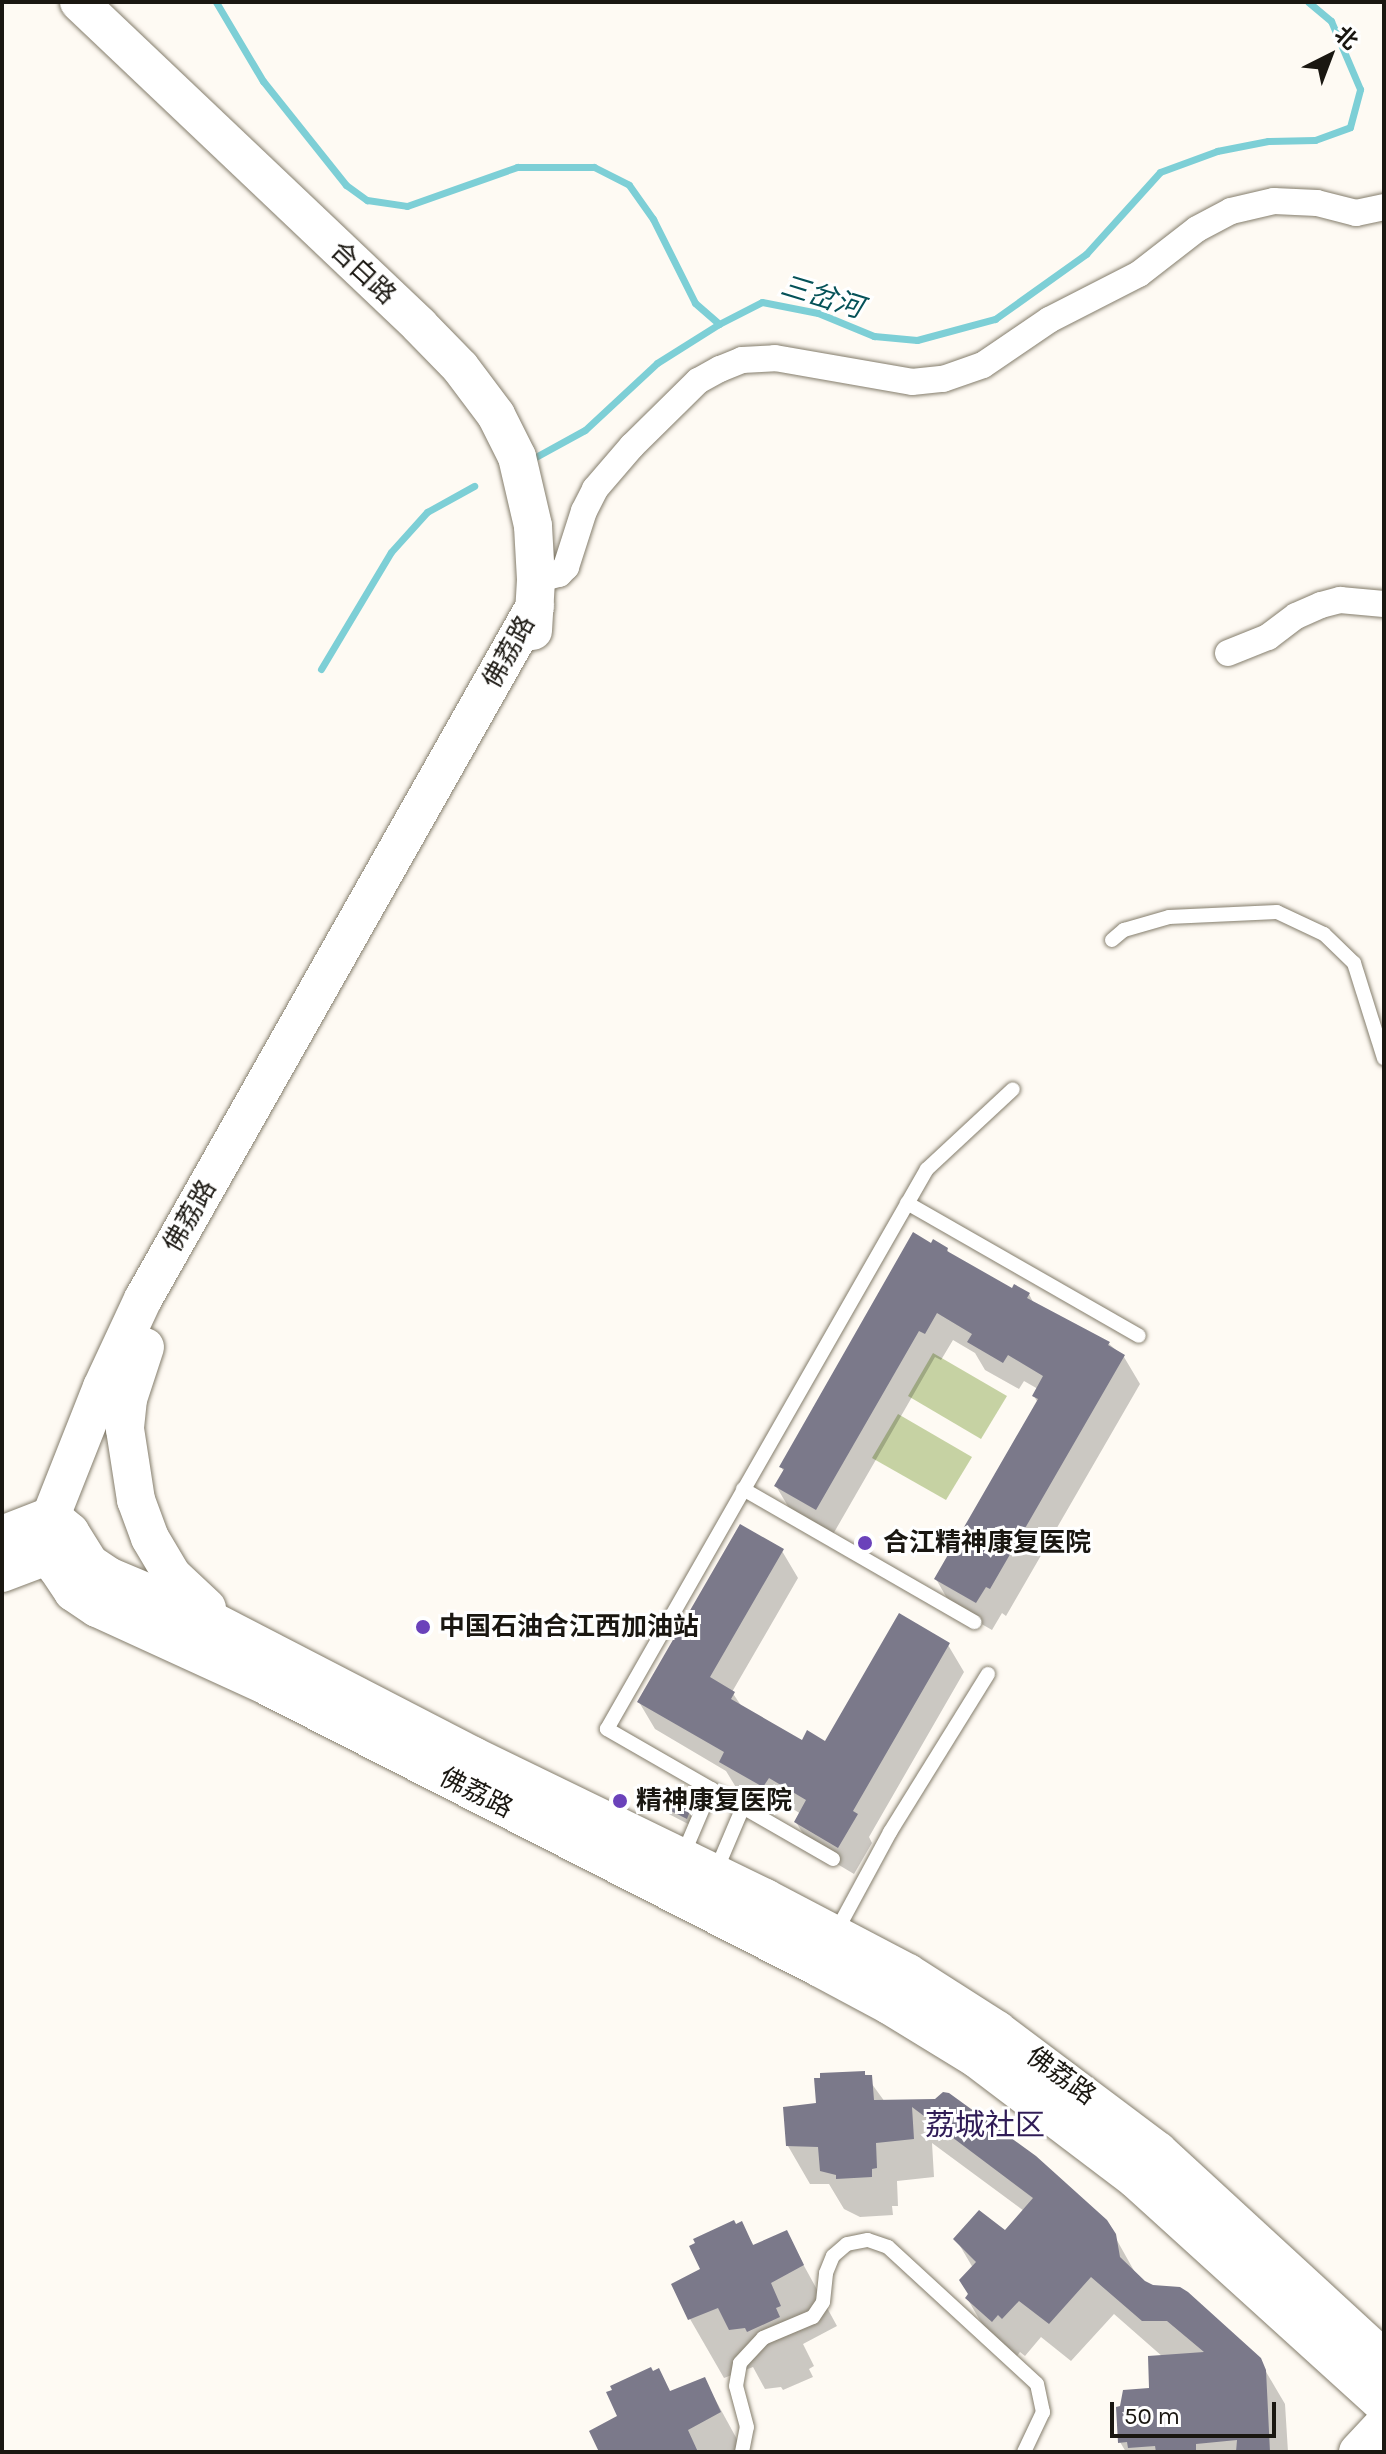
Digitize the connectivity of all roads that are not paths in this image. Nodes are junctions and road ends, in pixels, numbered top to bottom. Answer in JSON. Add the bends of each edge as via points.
{"nodes":[{"id":1,"x":79,"y":2,"type":"edge"},
{"id":2,"x":1384,"y":207,"type":"edge"},
{"id":3,"x":536,"y":593,"type":"junction"},
{"id":4,"x":1384,"y":604,"type":"edge"},
{"id":5,"x":1228,"y":653,"type":"dead end"},
{"id":6,"x":1112,"y":940,"type":"dead end"},
{"id":7,"x":1384,"y":1058,"type":"edge"},
{"id":8,"x":1013,"y":1089,"type":"dead end"},
{"id":9,"x":907,"y":1203,"type":"junction"},
{"id":10,"x":1139,"y":1336,"type":"dead end"},
{"id":11,"x":145,"y":1347,"type":"junction"},
{"id":12,"x":743,"y":1489,"type":"junction"},
{"id":13,"x":58,"y":1534,"type":"junction"},
{"id":14,"x":2,"y":1535,"type":"edge"},
{"id":15,"x":2,"y":1573,"type":"edge"},
{"id":16,"x":974,"y":1622,"type":"dead end"},
{"id":17,"x":287,"y":1658,"type":"junction"},
{"id":18,"x":988,"y":1674,"type":"dead end"},
{"id":19,"x":711,"y":1789,"type":"junction"},
{"id":20,"x":743,"y":1807,"type":"junction"},
{"id":21,"x":833,"y":1859,"type":"dead end"},
{"id":22,"x":699,"y":1866,"type":"junction"},
{"id":23,"x":826,"y":1951,"type":"junction"},
{"id":24,"x":1384,"y":2359,"type":"edge"},
{"id":25,"x":1384,"y":2405,"type":"edge"},
{"id":26,"x":1384,"y":2424,"type":"edge"},
{"id":27,"x":742,"y":2452,"type":"edge"},
{"id":28,"x":1024,"y":2452,"type":"edge"},
{"id":29,"x":1358,"y":2452,"type":"edge"}],
"edges":[{"from":1,"to":3,"type":"main road","name":"合白路","via":[[460,367],[496,415],[517,457],[533,526]]},
{"from":2,"to":3,"type":"street","via":[[1356,213],[1317,203],[1274,201],[1231,211],[1197,229],[1139,274],[1049,320],[983,365],[943,379],[912,382],[775,358],[742,360],[720,369],[698,381],[595,489],[566,567]]},
{"from":3,"to":11,"type":"main road","name":"佛荔路","via":[[531,648],[509,706]]},
{"from":3,"to":13,"type":"main road","name":"佛荔路","via":[[143,1299],[102,1387]]},
{"from":4,"to":5,"type":"street","via":[[1340,600],[1321,605],[1268,637]]},
{"from":6,"to":7,"type":"lane","via":[[1124,930],[1169,917],[1277,912],[1324,934],[1354,963]]},
{"from":8,"to":9,"type":"lane","via":[[927,1169]]},
{"from":9,"to":10,"type":"lane"},
{"from":9,"to":12,"type":"lane"},
{"from":11,"to":13,"type":"main road","name":"佛荔路"},
{"from":11,"to":17,"type":"main road","via":[[128,1399],[125,1429],[136,1500],[150,1538],[172,1575],[202,1604]]},
{"from":12,"to":16,"type":"lane"},
{"from":12,"to":19,"type":"lane","via":[[607,1729]]},
{"from":13,"to":14,"type":"main road"},
{"from":13,"to":15,"type":"main road"},
{"from":13,"to":17,"type":"main road","name":"佛荔路","via":[[108,1576]]},
{"from":13,"to":23,"type":"main road","name":"佛荔路","via":[[73,1592],[97,1608]]},
{"from":17,"to":22,"type":"main road","name":"佛荔路"},
{"from":18,"to":23,"type":"lane","via":[[890,1832]]},
{"from":19,"to":20,"type":"lane"},
{"from":19,"to":22,"type":"lane"},
{"from":20,"to":21,"type":"lane"},
{"from":20,"to":22,"type":"lane"},
{"from":22,"to":23,"type":"main road","name":"佛荔路"},
{"from":23,"to":24,"type":"main road","name":"佛荔路","via":[[908,1973],[1099,2104],[1158,2151]]},
{"from":23,"to":25,"type":"main road","name":"佛荔路","via":[[889,2005],[977,2059],[1077,2132]]},
{"from":26,"to":29,"type":"main road"},
{"from":27,"to":28,"type":"lane","via":[[747,2427],[736,2386],[740,2363],[763,2338],[813,2317],[823,2302],[833,2256],[847,2244],[868,2240],[888,2247],[1037,2384],[1043,2412]]}]}
